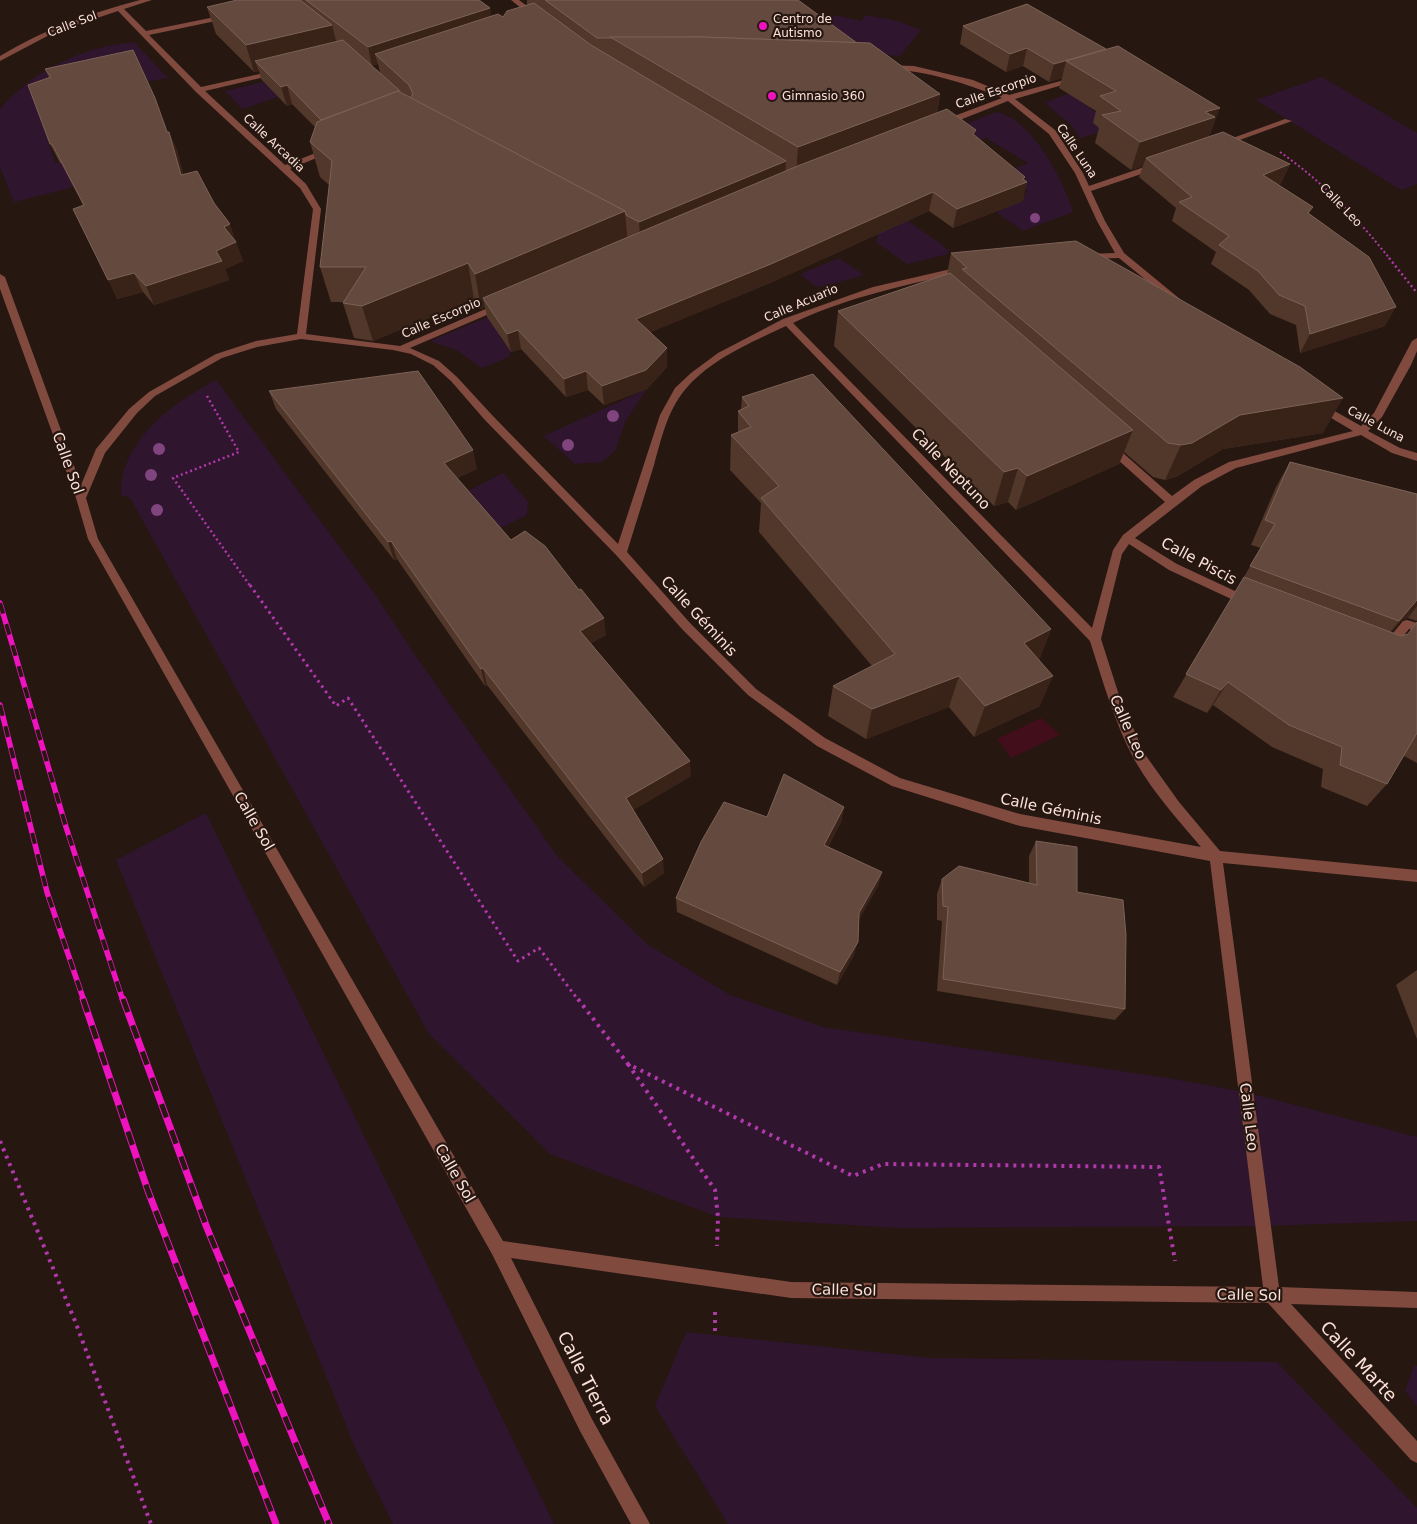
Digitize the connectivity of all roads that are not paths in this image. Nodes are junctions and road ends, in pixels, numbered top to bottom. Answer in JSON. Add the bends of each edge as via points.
{"nodes":[{"id":1,"x":148,"y":0,"type":"edge"},
{"id":2,"x":515,"y":0,"type":"edge"},
{"id":3,"x":119,"y":8,"type":"junction"},
{"id":4,"x":238,"y":14,"type":"edge"},
{"id":5,"x":537,"y":16,"type":"junction"},
{"id":6,"x":527,"y":19,"type":"edge"},
{"id":7,"x":544,"y":22,"type":"edge"},
{"id":8,"x":143,"y":34,"type":"junction"},
{"id":9,"x":0,"y":59,"type":"edge"},
{"id":10,"x":875,"y":67,"type":"edge"},
{"id":11,"x":283,"y":70,"type":"edge"},
{"id":12,"x":1080,"y":76,"type":"edge"},
{"id":13,"x":200,"y":90,"type":"junction"},
{"id":14,"x":1009,"y":98,"type":"junction"},
{"id":15,"x":1288,"y":120,"type":"dead end"},
{"id":16,"x":934,"y":126,"type":"edge"},
{"id":17,"x":1215,"y":146,"type":"edge"},
{"id":18,"x":336,"y":148,"type":"edge"},
{"id":19,"x":1160,"y":164,"type":"edge"},
{"id":20,"x":283,"y":169,"type":"junction"},
{"id":21,"x":1088,"y":189,"type":"junction"},
{"id":22,"x":1121,"y":254,"type":"junction"},
{"id":23,"x":1077,"y":257,"type":"edge"},
{"id":24,"x":977,"y":267,"type":"edge"},
{"id":25,"x":0,"y":277,"type":"edge"},
{"id":26,"x":915,"y":277,"type":"junction"},
{"id":27,"x":929,"y":290,"type":"edge"},
{"id":28,"x":507,"y":304,"type":"edge"},
{"id":29,"x":1188,"y":310,"type":"edge"},
{"id":30,"x":786,"y":320,"type":"junction"},
{"id":31,"x":301,"y":336,"type":"junction"},
{"id":32,"x":1417,"y":341,"type":"edge"},
{"id":33,"x":400,"y":349,"type":"junction"},
{"id":34,"x":1312,"y":402,"type":"edge"},
{"id":35,"x":1361,"y":432,"type":"junction"},
{"id":36,"x":1106,"y":444,"type":"edge"},
{"id":37,"x":1417,"y":457,"type":"edge"},
{"id":38,"x":81,"y":498,"type":"junction"},
{"id":39,"x":1172,"y":502,"type":"junction"},
{"id":40,"x":1127,"y":538,"type":"junction"},
{"id":41,"x":621,"y":553,"type":"junction"},
{"id":42,"x":1264,"y":608,"type":"edge"},
{"id":43,"x":1417,"y":628,"type":"edge"},
{"id":44,"x":1095,"y":639,"type":"junction"},
{"id":45,"x":1373,"y":650,"type":"edge"},
{"id":46,"x":1216,"y":856,"type":"junction"},
{"id":47,"x":1417,"y":876,"type":"edge"},
{"id":48,"x":498,"y":1248,"type":"junction"},
{"id":49,"x":1272,"y":1295,"type":"junction"},
{"id":50,"x":1417,"y":1300,"type":"edge"},
{"id":51,"x":1417,"y":1454,"type":"edge"},
{"id":52,"x":641,"y":1524,"type":"edge"}],
"edges":[{"from":1,"to":3,"type":"street","name":"Calle Sol"},
{"from":2,"to":5,"type":"street"},
{"from":3,"to":8,"type":"street","name":"Calle Arcadia"},
{"from":3,"to":9,"type":"street","name":"Calle Sol","via":[[46,33]]},
{"from":4,"to":8,"type":"street"},
{"from":5,"to":6,"type":"street"},
{"from":5,"to":7,"type":"street"},
{"from":8,"to":13,"type":"street","name":"Calle Arcadia"},
{"from":10,"to":14,"type":"street","name":"Calle Luna","via":[[914,68],[970,82]]},
{"from":11,"to":13,"type":"street"},
{"from":12,"to":14,"type":"street","name":"Calle Escorpio"},
{"from":13,"to":20,"type":"street","name":"Calle Arcadia"},
{"from":14,"to":16,"type":"street","name":"Calle Escorpio"},
{"from":14,"to":21,"type":"street","name":"Calle Luna","via":[[1052,132]]},
{"from":15,"to":17,"type":"street"},
{"from":18,"to":20,"type":"street"},
{"from":19,"to":21,"type":"street"},
{"from":20,"to":31,"type":"street","name":"Calle Arcadia","via":[[303,186],[317,209]]},
{"from":21,"to":22,"type":"street","name":"Calle Luna","via":[[1101,221]]},
{"from":22,"to":23,"type":"street"},
{"from":22,"to":29,"type":"street","name":"Calle Luna"},
{"from":24,"to":26,"type":"street","name":"Calle Acuario"},
{"from":25,"to":38,"type":"street","name":"Calle Sol"},
{"from":26,"to":27,"type":"street"},
{"from":26,"to":30,"type":"street","name":"Calle Acuario"},
{"from":28,"to":33,"type":"street","name":"Calle Escorpio"},
{"from":30,"to":41,"type":"street","name":"Calle Acuario","via":[[719,357],[695,374],[674,397],[660,425]]},
{"from":30,"to":44,"type":"street","name":"Calle Neptuno"},
{"from":31,"to":33,"type":"street","name":"Calle Géminis"},
{"from":31,"to":38,"type":"street","name":"Calle Géminis","via":[[256,344],[219,356],[152,394],[133,411],[100,452]]},
{"from":32,"to":35,"type":"street","via":[[1378,415]]},
{"from":33,"to":41,"type":"street","name":"Calle Géminis","via":[[436,363],[454,379]]},
{"from":34,"to":35,"type":"street","name":"Calle Luna"},
{"from":35,"to":37,"type":"street","name":"Calle Luna","via":[[1396,451]]},
{"from":35,"to":39,"type":"street","via":[[1233,465],[1198,483]]},
{"from":36,"to":39,"type":"street"},
{"from":38,"to":48,"type":"street","name":"Calle Sol","via":[[93,539]]},
{"from":39,"to":40,"type":"street"},
{"from":40,"to":42,"type":"street","name":"Calle Piscis","via":[[1173,567]]},
{"from":40,"to":44,"type":"street","via":[[1117,553]]},
{"from":41,"to":46,"type":"street","name":"Calle Géminis","via":[[686,626],[752,692],[821,742],[896,782],[1020,820]]},
{"from":43,"to":45,"type":"street","via":[[1407,624],[1383,653]]},
{"from":44,"to":46,"type":"street","name":"Calle Leo","via":[[1112,695],[1138,756]]},
{"from":46,"to":47,"type":"street","name":"Calle Géminis"},
{"from":46,"to":49,"type":"street","name":"Calle Leo"},
{"from":48,"to":49,"type":"street","name":"Calle Sol","via":[[791,1290]]},
{"from":48,"to":52,"type":"street","name":"Calle Tierra","via":[[586,1425]]},
{"from":49,"to":50,"type":"street","name":"Calle Sol"},
{"from":49,"to":51,"type":"street","name":"Calle Marte"}]}
